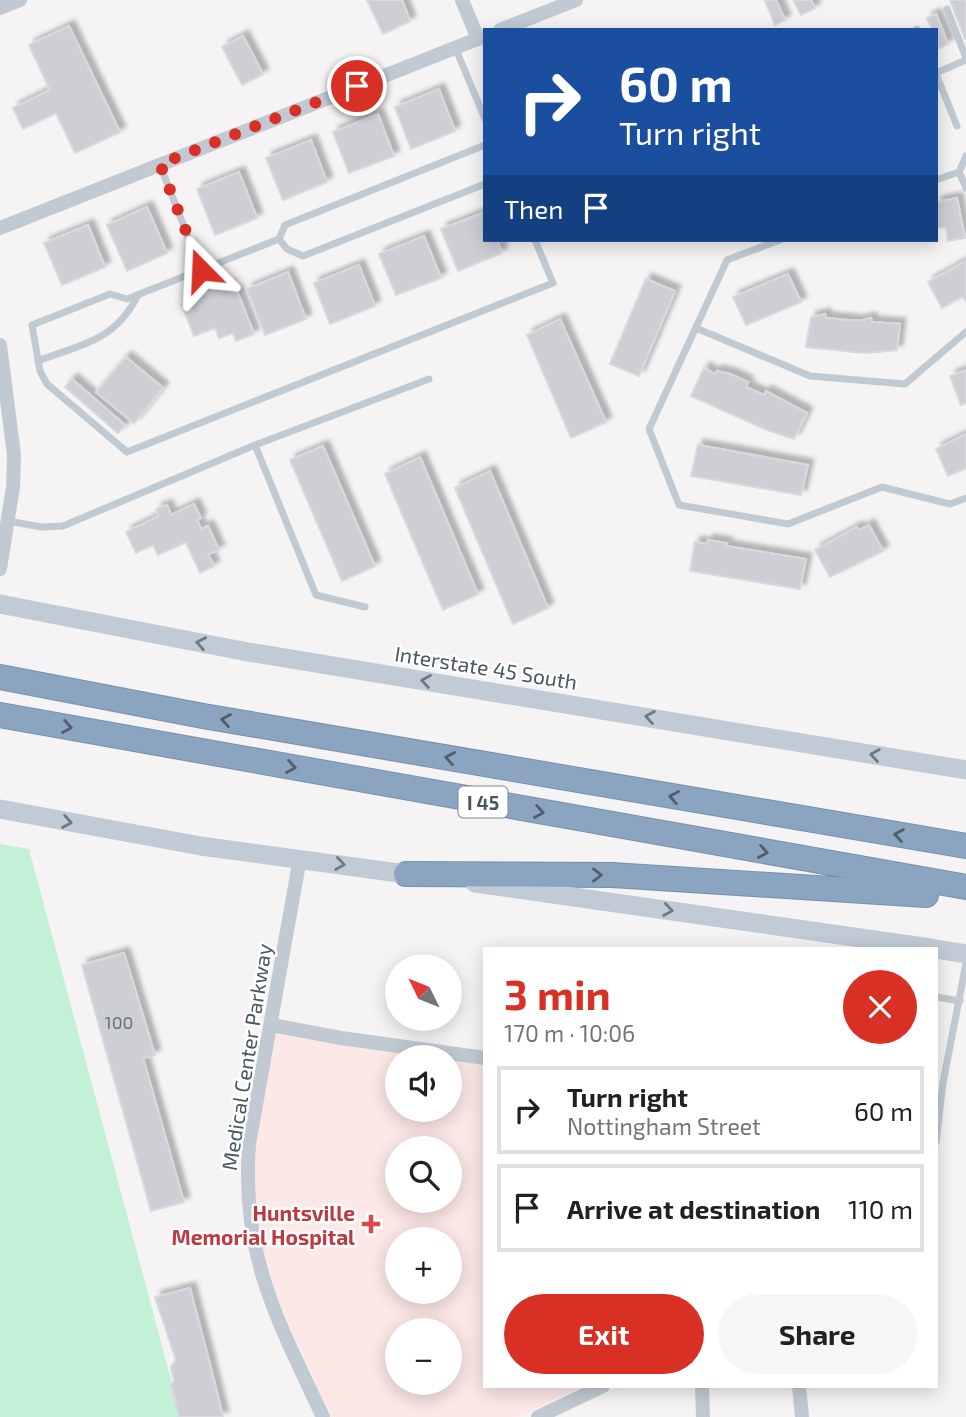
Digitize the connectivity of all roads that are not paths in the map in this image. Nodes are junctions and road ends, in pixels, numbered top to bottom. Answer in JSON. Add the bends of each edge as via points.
{"nodes":[{"id":1,"x":20,"y":0,"type":"edge"},
{"id":2,"x":462,"y":0,"type":"edge"},
{"id":3,"x":576,"y":0,"type":"edge"},
{"id":4,"x":0,"y":8,"type":"edge"},
{"id":5,"x":947,"y":9,"type":"dead end"},
{"id":6,"x":505,"y":28,"type":"edge"},
{"id":7,"x":481,"y":37,"type":"edge"},
{"id":8,"x":455,"y":47,"type":"junction"},
{"id":9,"x":966,"y":59,"type":"edge"},
{"id":10,"x":938,"y":72,"type":"edge"},
{"id":11,"x":938,"y":78,"type":"edge"},
{"id":12,"x":483,"y":114,"type":"edge"},
{"id":13,"x":957,"y":126,"type":"dead end"},
{"id":14,"x":483,"y":146,"type":"edge"},
{"id":15,"x":966,"y":156,"type":"edge"},
{"id":16,"x":160,"y":164,"type":"junction"},
{"id":17,"x":959,"y":172,"type":"junction"},
{"id":18,"x":938,"y":179,"type":"edge"},
{"id":19,"x":483,"y":185,"type":"edge"},
{"id":20,"x":966,"y":188,"type":"edge"},
{"id":21,"x":0,"y":228,"type":"edge"},
{"id":22,"x":279,"y":239,"type":"junction"},
{"id":23,"x":536,"y":242,"type":"edge"},
{"id":24,"x":775,"y":242,"type":"edge"},
{"id":25,"x":201,"y":270,"type":"junction"},
{"id":26,"x":138,"y":295,"type":"junction"},
{"id":27,"x":695,"y":328,"type":"junction"},
{"id":28,"x":966,"y":332,"type":"edge"},
{"id":29,"x":0,"y":345,"type":"edge"},
{"id":30,"x":38,"y":361,"type":"junction"},
{"id":31,"x":429,"y":379,"type":"dead end"},
{"id":32,"x":4,"y":405,"type":"edge"},
{"id":33,"x":255,"y":445,"type":"junction"},
{"id":34,"x":966,"y":498,"type":"edge"},
{"id":35,"x":8,"y":521,"type":"junction"},
{"id":36,"x":0,"y":569,"type":"edge"},
{"id":37,"x":0,"y":604,"type":"edge"},
{"id":38,"x":365,"y":607,"type":"dead end"},
{"id":39,"x":0,"y":677,"type":"edge"},
{"id":40,"x":0,"y":715,"type":"edge"},
{"id":41,"x":966,"y":770,"type":"edge"},
{"id":42,"x":0,"y":809,"type":"edge"},
{"id":43,"x":966,"y":846,"type":"edge"},
{"id":44,"x":300,"y":858,"type":"junction"},
{"id":45,"x":406,"y":874,"type":"junction"},
{"id":46,"x":966,"y":887,"type":"edge"},
{"id":47,"x":966,"y":898,"type":"edge"},
{"id":48,"x":834,"y":941,"type":"edge"},
{"id":49,"x":917,"y":947,"type":"edge"},
{"id":50,"x":938,"y":949,"type":"edge"},
{"id":51,"x":966,"y":954,"type":"edge"},
{"id":52,"x":966,"y":963,"type":"edge"},
{"id":53,"x":938,"y":997,"type":"edge"},
{"id":54,"x":962,"y":998,"type":"edge"},
{"id":55,"x":272,"y":1025,"type":"junction"},
{"id":56,"x":483,"y":1058,"type":"edge"},
{"id":57,"x":940,"y":1082,"type":"edge"},
{"id":58,"x":938,"y":1112,"type":"edge"},
{"id":59,"x":599,"y":1388,"type":"edge"},
{"id":60,"x":702,"y":1388,"type":"edge"},
{"id":61,"x":799,"y":1388,"type":"edge"},
{"id":62,"x":323,"y":1417,"type":"edge"},
{"id":63,"x":538,"y":1417,"type":"edge"},
{"id":64,"x":704,"y":1417,"type":"edge"},
{"id":65,"x":803,"y":1417,"type":"edge"}],
"edges":[{"from":1,"to":4,"type":"street"},
{"from":2,"to":7,"type":"street"},
{"from":3,"to":6,"type":"street"},
{"from":5,"to":9,"type":"lane"},
{"from":7,"to":8,"type":"street"},
{"from":8,"to":12,"type":"lane"},
{"from":8,"to":16,"type":"street"},
{"from":9,"to":10,"type":"lane"},
{"from":11,"to":13,"type":"lane"},
{"from":14,"to":22,"type":"lane","via":[[285,225]]},
{"from":15,"to":17,"type":"lane"},
{"from":16,"to":21,"type":"street"},
{"from":16,"to":25,"type":"lane"},
{"from":17,"to":18,"type":"lane"},
{"from":17,"to":20,"type":"lane"},
{"from":19,"to":22,"type":"lane","via":[[303,257]]},
{"from":22,"to":25,"type":"lane"},
{"from":23,"to":30,"type":"lane","via":[[553,283],[127,452],[47,384]]},
{"from":24,"to":27,"type":"lane","via":[[727,260]]},
{"from":25,"to":26,"type":"lane"},
{"from":26,"to":30,"type":"lane","via":[[129,313],[109,333]]},
{"from":26,"to":30,"type":"lane","via":[[127,299],[110,294],[32,325]]},
{"from":27,"to":28,"type":"lane","via":[[810,376],[905,384]]},
{"from":27,"to":34,"type":"lane","via":[[649,429],[679,505],[788,524],[882,487],[950,504]]},
{"from":29,"to":32,"type":"street"},
{"from":31,"to":33,"type":"lane"},
{"from":32,"to":35,"type":"street","via":[[14,455]]},
{"from":33,"to":35,"type":"lane","via":[[63,526]]},
{"from":33,"to":38,"type":"lane","via":[[316,595]]},
{"from":35,"to":36,"type":"street"},
{"from":41,"to":37,"type":"main road","name":"Interstate 45 South","one_way":true,"via":[[248,652]]},
{"from":43,"to":39,"type":"highway","number":"I 45","one_way":true},
{"from":40,"to":46,"type":"highway","number":"I 45","one_way":true},
{"from":42,"to":44,"type":"main road","one_way":true,"via":[[201,846]]},
{"from":44,"to":45,"type":"main road","one_way":true},
{"from":44,"to":55,"type":"street","name":"Medical Center Parkway"},
{"from":45,"to":47,"type":"highway","one_way":true,"via":[[612,875]]},
{"from":45,"to":48,"type":"main road","one_way":true},
{"from":48,"to":49,"type":"main road"},
{"from":50,"to":51,"type":"main road"},
{"from":52,"to":54,"type":"lane"},
{"from":53,"to":54,"type":"lane"},
{"from":54,"to":57,"type":"lane"},
{"from":55,"to":56,"type":"street"},
{"from":55,"to":62,"type":"street","name":"Medical Center Parkway","via":[[249,1144],[249,1220],[268,1295]]},
{"from":57,"to":58,"type":"lane"},
{"from":59,"to":63,"type":"street"},
{"from":60,"to":64,"type":"street"},
{"from":61,"to":65,"type":"street"}]}
